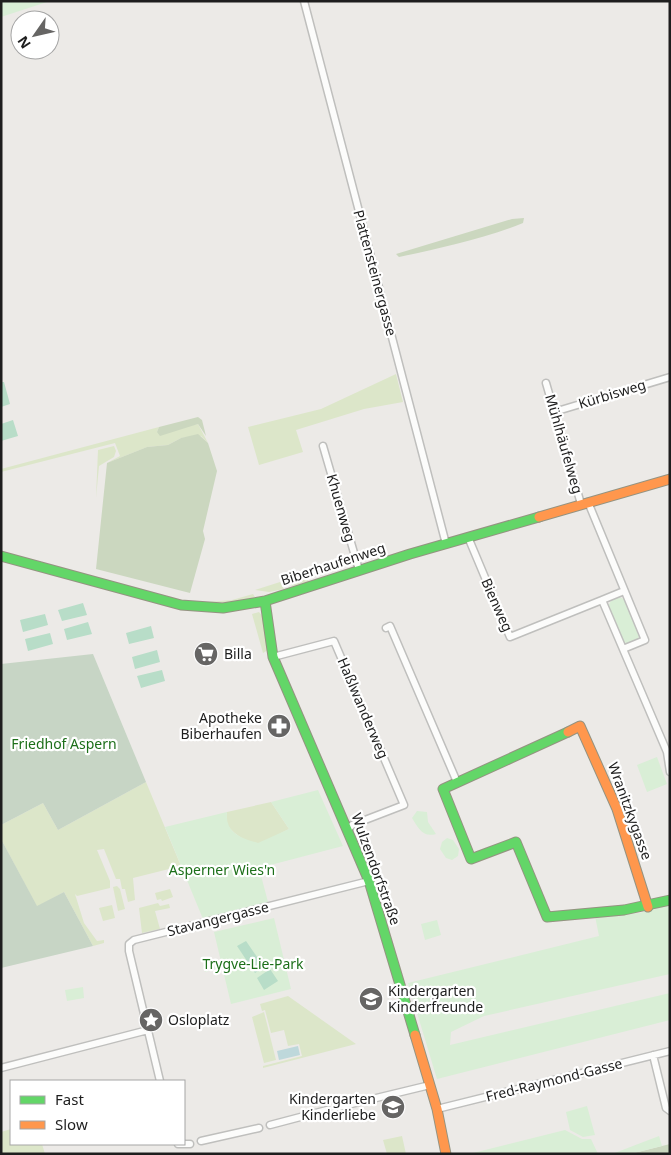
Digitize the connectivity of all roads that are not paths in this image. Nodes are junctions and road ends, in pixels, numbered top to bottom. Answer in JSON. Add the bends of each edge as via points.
{"nodes":[{"id":1,"x":304,"y":1,"type":"edge"},
{"id":2,"x":670,"y":377,"type":"edge"},
{"id":3,"x":546,"y":383,"type":"dead end"},
{"id":4,"x":554,"y":412,"type":"junction"},
{"id":5,"x":323,"y":446,"type":"dead end"},
{"id":6,"x":670,"y":479,"type":"edge"},
{"id":7,"x":585,"y":503,"type":"junction"},
{"id":8,"x":468,"y":537,"type":"junction"},
{"id":9,"x":446,"y":544,"type":"junction"},
{"id":10,"x":1,"y":556,"type":"edge"},
{"id":11,"x":359,"y":570,"type":"junction"},
{"id":12,"x":624,"y":591,"type":"junction"},
{"id":13,"x":602,"y":600,"type":"junction"},
{"id":14,"x":265,"y":601,"type":"junction"},
{"id":15,"x":386,"y":628,"type":"dead end"},
{"id":16,"x":623,"y":650,"type":"junction"},
{"id":17,"x":274,"y":657,"type":"junction"},
{"id":18,"x":670,"y":772,"type":"edge"},
{"id":19,"x":457,"y":782,"type":"junction"},
{"id":20,"x":348,"y":830,"type":"junction"},
{"id":21,"x":369,"y":881,"type":"junction"},
{"id":22,"x":670,"y":900,"type":"edge"},
{"id":23,"x":648,"y":907,"type":"junction"},
{"id":24,"x":148,"y":1030,"type":"junction"},
{"id":25,"x":670,"y":1051,"type":"edge"},
{"id":26,"x":653,"y":1055,"type":"junction"},
{"id":27,"x":1,"y":1068,"type":"edge"},
{"id":28,"x":160,"y":1080,"type":"edge"},
{"id":29,"x":430,"y":1085,"type":"junction"},
{"id":30,"x":339,"y":1107,"type":"dead end"},
{"id":31,"x":437,"y":1109,"type":"junction"},
{"id":32,"x":327,"y":1110,"type":"dead end"},
{"id":33,"x":669,"y":1111,"type":"edge"},
{"id":34,"x":270,"y":1125,"type":"dead end"},
{"id":35,"x":259,"y":1128,"type":"dead end"},
{"id":36,"x":201,"y":1141,"type":"dead end"},
{"id":37,"x":185,"y":1144,"type":"edge"},
{"id":38,"x":190,"y":1144,"type":"dead end"},
{"id":39,"x":446,"y":1154,"type":"edge"}],
"edges":[{"from":1,"to":9,"type":"street","name":"Plattensteinergasse"},
{"from":2,"to":4,"type":"street","name":"Kürbisweg"},
{"from":3,"to":4,"type":"street","name":"Mühlhäufelweg"},
{"from":4,"to":7,"type":"street","name":"Mühlhäufelweg"},
{"from":5,"to":11,"type":"street","name":"Khuenweg"},
{"from":6,"to":7,"type":"street","name":"Biberhaufenweg"},
{"from":7,"to":8,"type":"street","name":"Biberhaufenweg"},
{"from":7,"to":12,"type":"street","name":"Mühlhäufelweg"},
{"from":8,"to":9,"type":"street","name":"Biberhaufenweg"},
{"from":8,"to":13,"type":"street","name":"Bienweg","via":[[510,637]]},
{"from":9,"to":11,"type":"street","name":"Biberhaufenweg"},
{"from":10,"to":14,"type":"street","name":"Biberhaufenweg","via":[[181,605],[223,608]]},
{"from":11,"to":14,"type":"street","name":"Biberhaufenweg"},
{"from":12,"to":13,"type":"street"},
{"from":12,"to":16,"type":"street","name":"Mühlhäufelweg","via":[[645,640]]},
{"from":13,"to":16,"type":"street"},
{"from":14,"to":17,"type":"street","name":"Wulzendorfstraße"},
{"from":15,"to":19,"type":"street","via":[[390,626]]},
{"from":16,"to":18,"type":"street","via":[[666,752]]},
{"from":17,"to":20,"type":"street","name":"Wulzendorfstraße"},
{"from":17,"to":20,"type":"street","name":"Haßlwanderweg","via":[[334,641],[404,804],[352,825]]},
{"from":19,"to":23,"type":"street","via":[[445,788],[443,794],[471,859],[516,842],[548,917]]},
{"from":19,"to":23,"type":"street","name":"Wranitzkygasse","via":[[580,726],[617,809]]},
{"from":20,"to":21,"type":"street","name":"Wulzendorfstraße"},
{"from":21,"to":24,"type":"street","name":"Stavangergasse","via":[[134,940],[128,950]]},
{"from":21,"to":29,"type":"street","name":"Wulzendorfstraße"},
{"from":22,"to":23,"type":"street"},
{"from":24,"to":27,"type":"street"},
{"from":24,"to":28,"type":"street"},
{"from":25,"to":26,"type":"street","name":"Fred-Raymond-Gasse"},
{"from":26,"to":31,"type":"street","name":"Fred-Raymond-Gasse"},
{"from":26,"to":33,"type":"street"},
{"from":29,"to":30,"type":"street"},
{"from":29,"to":31,"type":"street","name":"Wulzendorfstraße"},
{"from":31,"to":39,"type":"street","name":"Wulzendorfstraße"},
{"from":32,"to":34,"type":"street"},
{"from":35,"to":36,"type":"street"},
{"from":37,"to":38,"type":"street"}]}
